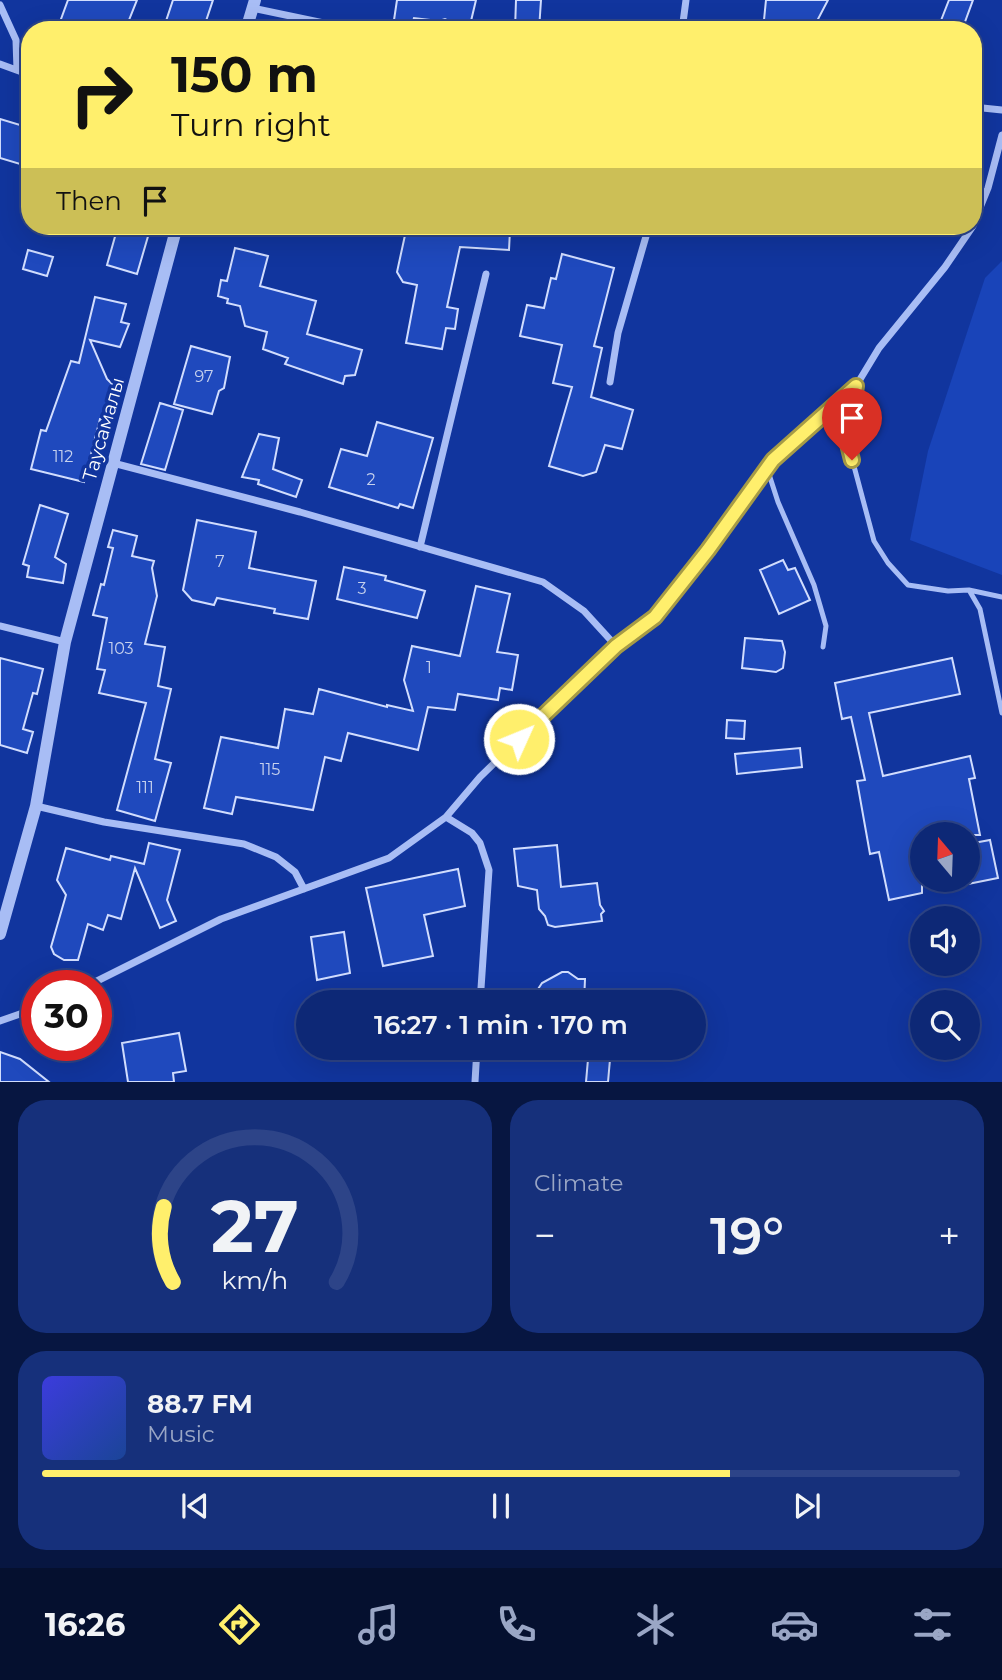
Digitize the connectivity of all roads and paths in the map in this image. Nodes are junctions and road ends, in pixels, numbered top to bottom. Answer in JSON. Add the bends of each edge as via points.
{"nodes":[{"id":1,"x":686,"y":0,"type":"edge"},
{"id":2,"x":254,"y":4,"type":"edge"},
{"id":3,"x":0,"y":5,"type":"edge"},
{"id":4,"x":249,"y":21,"type":"edge"},
{"id":5,"x":321,"y":21,"type":"edge"},
{"id":6,"x":683,"y":21,"type":"edge"},
{"id":7,"x":0,"y":64,"type":"edge"},
{"id":8,"x":17,"y":70,"type":"junction"},
{"id":9,"x":21,"y":72,"type":"edge"},
{"id":10,"x":982,"y":108,"type":"edge"},
{"id":11,"x":1002,"y":110,"type":"edge"},
{"id":12,"x":1002,"y":135,"type":"edge"},
{"id":13,"x":982,"y":203,"type":"edge"},
{"id":14,"x":175,"y":235,"type":"edge"},
{"id":15,"x":646,"y":235,"type":"edge"},
{"id":16,"x":966,"y":235,"type":"edge"},
{"id":17,"x":486,"y":274,"type":"dead end"},
{"id":18,"x":610,"y":382,"type":"dead end"},
{"id":19,"x":856,"y":386,"type":"junction"},
{"id":20,"x":113,"y":463,"type":"junction"},
{"id":21,"x":767,"y":468,"type":"junction"},
{"id":22,"x":420,"y":547,"type":"junction"},
{"id":23,"x":969,"y":590,"type":"junction"},
{"id":24,"x":1002,"y":597,"type":"edge"},
{"id":25,"x":0,"y":626,"type":"edge"},
{"id":26,"x":65,"y":642,"type":"junction"},
{"id":27,"x":616,"y":646,"type":"junction"},
{"id":28,"x":823,"y":648,"type":"dead end"},
{"id":29,"x":1002,"y":713,"type":"edge"},
{"id":30,"x":36,"y":806,"type":"junction"},
{"id":31,"x":446,"y":817,"type":"junction"},
{"id":32,"x":304,"y":889,"type":"junction"},
{"id":33,"x":0,"y":934,"type":"edge"},
{"id":34,"x":112,"y":974,"type":"edge"},
{"id":35,"x":481,"y":990,"type":"edge"},
{"id":36,"x":21,"y":1014,"type":"edge"},
{"id":37,"x":0,"y":1021,"type":"edge"},
{"id":38,"x":476,"y":1060,"type":"edge"},
{"id":39,"x":475,"y":1082,"type":"edge"}],
"edges":[{"from":1,"to":6,"type":"street"},
{"from":2,"to":4,"type":"street"},
{"from":2,"to":5,"type":"street"},
{"from":3,"to":8,"type":"street","via":[[16,40]]},
{"from":7,"to":8,"type":"street"},
{"from":8,"to":9,"type":"street"},
{"from":10,"to":11,"type":"street"},
{"from":12,"to":13,"type":"street"},
{"from":14,"to":20,"type":"street","name":"Таусамалы"},
{"from":15,"to":18,"type":"street","via":[[618,333]]},
{"from":16,"to":19,"type":"street","via":[[879,348]]},
{"from":17,"to":22,"type":"street"},
{"from":19,"to":21,"type":"street"},
{"from":19,"to":23,"type":"lane","via":[[847,440],[874,541],[908,585],[948,592]]},
{"from":20,"to":22,"type":"street"},
{"from":20,"to":26,"type":"street","name":"Таусамалы"},
{"from":21,"to":27,"type":"street","via":[[655,617]]},
{"from":21,"to":28,"type":"lane","via":[[814,585],[826,626]]},
{"from":22,"to":27,"type":"street","via":[[543,583],[584,611]]},
{"from":23,"to":24,"type":"lane"},
{"from":23,"to":29,"type":"lane","via":[[980,609]]},
{"from":25,"to":26,"type":"street"},
{"from":26,"to":30,"type":"street","name":"Таусамалы"},
{"from":27,"to":31,"type":"street","via":[[480,777]]},
{"from":30,"to":32,"type":"street","via":[[104,822],[244,844],[276,857],[295,872]]},
{"from":30,"to":33,"type":"street","name":"Таусамалы"},
{"from":31,"to":32,"type":"street","via":[[389,858]]},
{"from":31,"to":35,"type":"street","via":[[481,843],[489,870]]},
{"from":32,"to":34,"type":"street","via":[[221,919]]},
{"from":36,"to":37,"type":"street"},
{"from":38,"to":39,"type":"street"}]}
